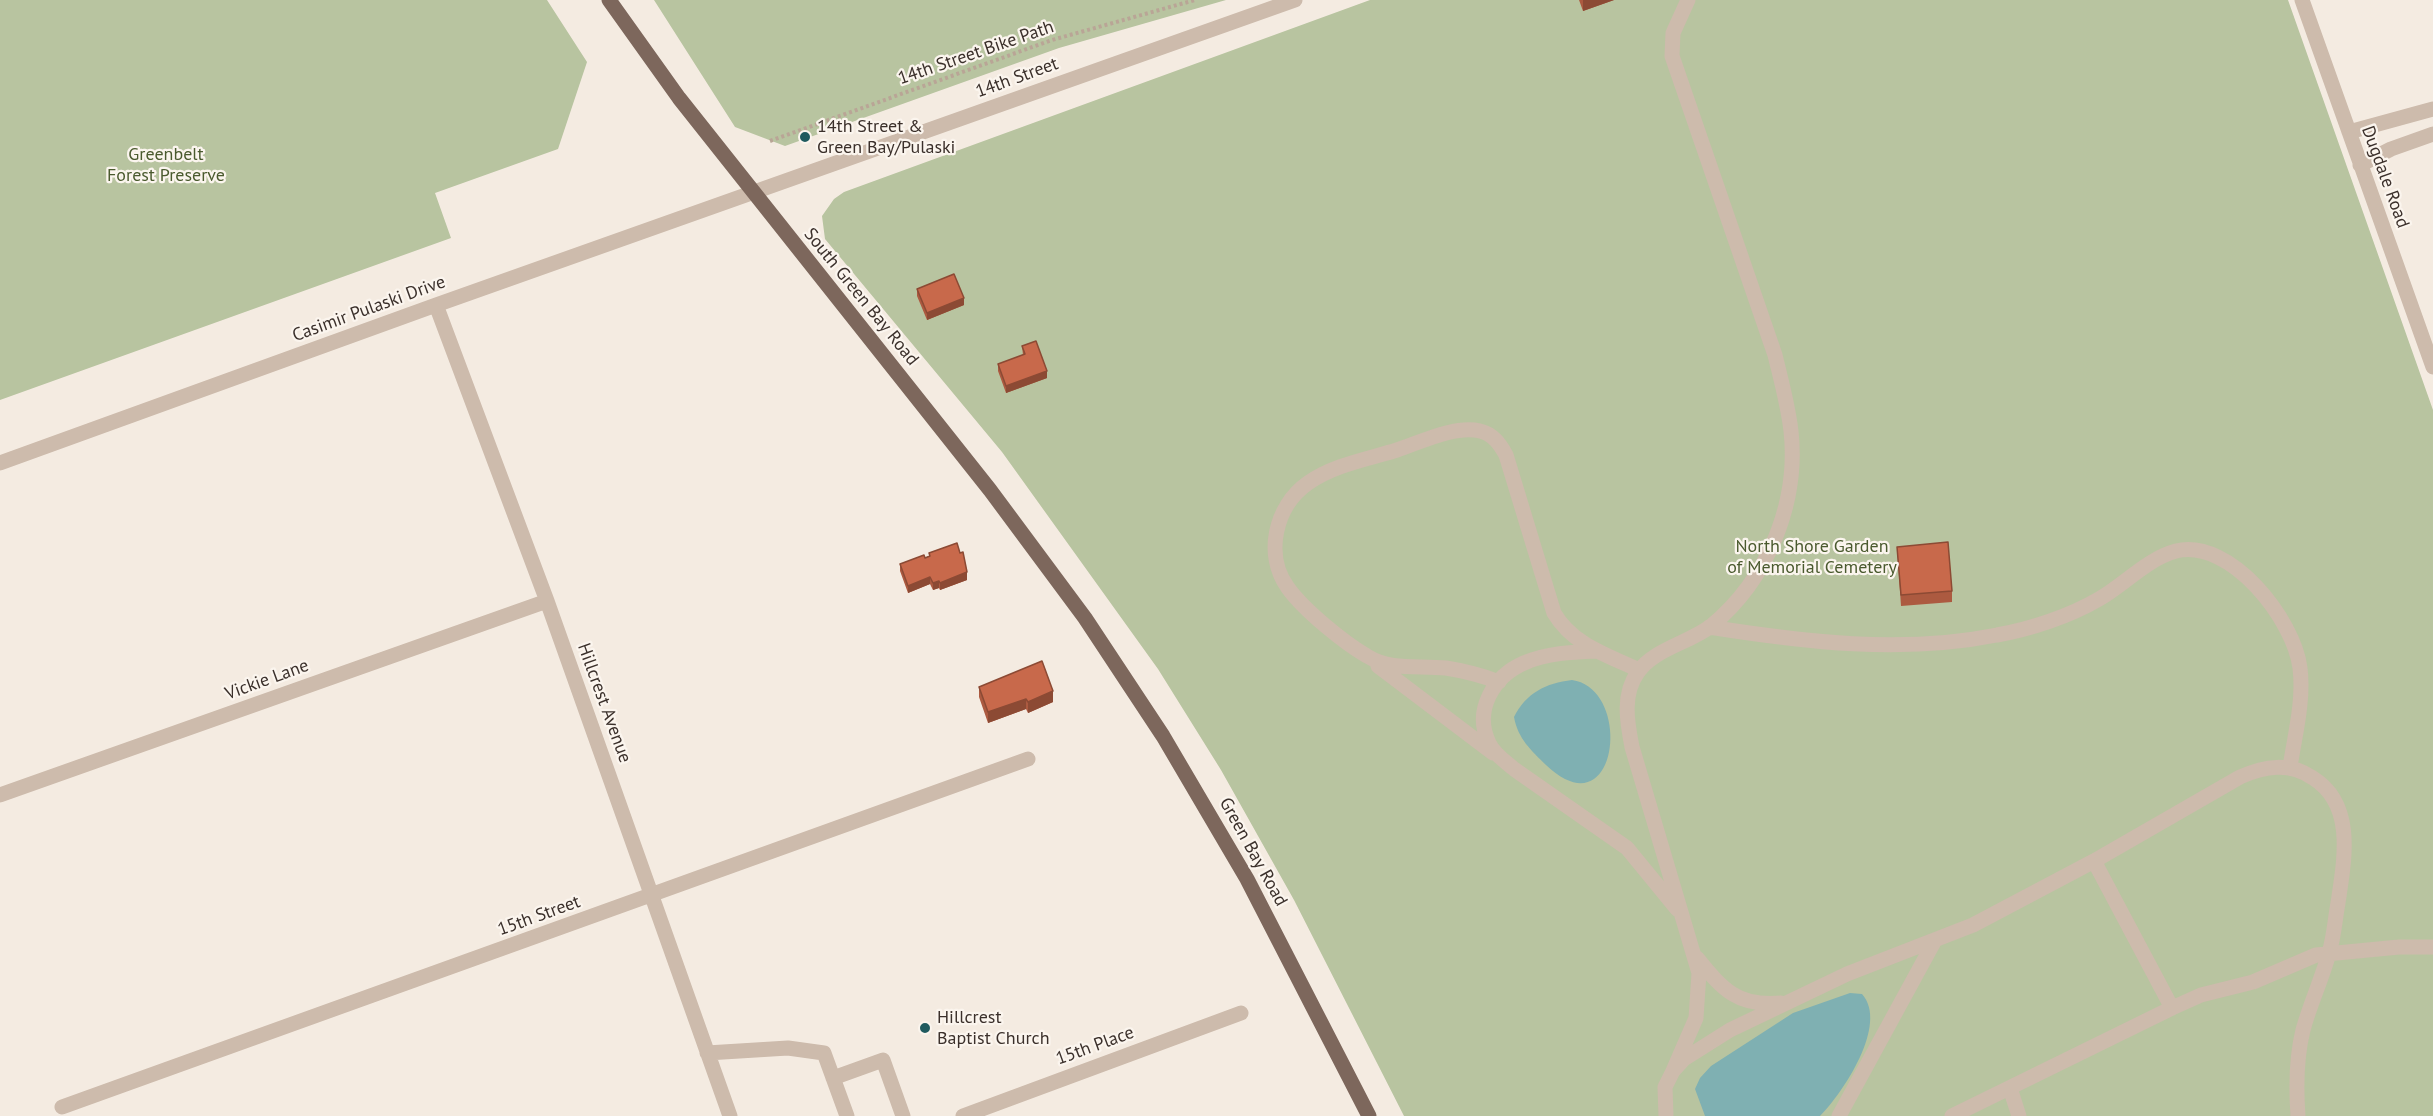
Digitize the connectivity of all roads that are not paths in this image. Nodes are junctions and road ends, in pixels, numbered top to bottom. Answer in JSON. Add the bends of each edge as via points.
{"nodes":[{"id":1,"x":609,"y":0,"type":"edge"},
{"id":2,"x":1295,"y":0,"type":"edge"},
{"id":3,"x":1688,"y":0,"type":"edge"},
{"id":4,"x":2302,"y":0,"type":"edge"},
{"id":5,"x":2433,"y":109,"type":"edge"},
{"id":6,"x":2349,"y":132,"type":"junction"},
{"id":7,"x":2433,"y":134,"type":"edge"},
{"id":8,"x":2360,"y":165,"type":"junction"},
{"id":9,"x":753,"y":193,"type":"junction"},
{"id":10,"x":436,"y":305,"type":"junction"},
{"id":11,"x":2433,"y":367,"type":"edge"},
{"id":12,"x":0,"y":463,"type":"edge"},
{"id":13,"x":547,"y":601,"type":"junction"},
{"id":14,"x":1086,"y":618,"type":"joint"},
{"id":15,"x":1709,"y":627,"type":"junction"},
{"id":16,"x":1597,"y":651,"type":"junction"},
{"id":17,"x":1366,"y":656,"type":"junction"},
{"id":18,"x":1639,"y":670,"type":"junction"},
{"id":19,"x":1499,"y":682,"type":"junction"},
{"id":20,"x":1498,"y":756,"type":"junction"},
{"id":21,"x":1028,"y":759,"type":"dead end"},
{"id":22,"x":2290,"y":767,"type":"junction"},
{"id":23,"x":0,"y":795,"type":"edge"},
{"id":24,"x":2094,"y":861,"type":"junction"},
{"id":25,"x":652,"y":897,"type":"junction"},
{"id":26,"x":1685,"y":921,"type":"junction"},
{"id":27,"x":1934,"y":942,"type":"junction"},
{"id":28,"x":2433,"y":947,"type":"edge"},
{"id":29,"x":2330,"y":952,"type":"junction"},
{"id":30,"x":1696,"y":956,"type":"junction"},
{"id":31,"x":1787,"y":1002,"type":"junction"},
{"id":32,"x":2172,"y":1008,"type":"junction"},
{"id":33,"x":1241,"y":1013,"type":"dead end"},
{"id":34,"x":707,"y":1053,"type":"junction"},
{"id":35,"x":1673,"y":1071,"type":"junction"},
{"id":36,"x":833,"y":1078,"type":"junction"},
{"id":37,"x":2010,"y":1088,"type":"junction"},
{"id":38,"x":62,"y":1107,"type":"dead end"},
{"id":39,"x":730,"y":1116,"type":"edge"},
{"id":40,"x":847,"y":1116,"type":"edge"},
{"id":41,"x":903,"y":1116,"type":"edge"},
{"id":42,"x":963,"y":1116,"type":"edge"},
{"id":43,"x":1369,"y":1116,"type":"edge"},
{"id":44,"x":1666,"y":1116,"type":"edge"},
{"id":45,"x":1839,"y":1116,"type":"edge"},
{"id":46,"x":1952,"y":1116,"type":"edge"},
{"id":47,"x":2019,"y":1116,"type":"edge"},
{"id":48,"x":2298,"y":1116,"type":"edge"}],
"edges":[{"from":1,"to":9,"type":"main road","name":"South Green Bay Road"},
{"from":2,"to":9,"type":"street","name":"14th Street"},
{"from":3,"to":15,"type":"street","via":[[1673,33],[1672,56],[1775,355],[1791,433],[1792,472],[1787,507],[1774,540],[1745,590]]},
{"from":4,"to":6,"type":"street","name":"Dugdale Road"},
{"from":5,"to":6,"type":"street"},
{"from":6,"to":8,"type":"street","name":"Dugdale Road"},
{"from":7,"to":8,"type":"street"},
{"from":8,"to":11,"type":"street","name":"Dugdale Road"},
{"from":9,"to":10,"type":"street","name":"Casimir Pulaski Drive"},
{"from":9,"to":14,"type":"main road","name":"South Green Bay Road","via":[[941,428]]},
{"from":10,"to":12,"type":"street","name":"Casimir Pulaski Drive"},
{"from":10,"to":13,"type":"street","name":"Hillcrest Avenue"},
{"from":13,"to":23,"type":"street","name":"Vickie Lane"},
{"from":13,"to":25,"type":"street","name":"Hillcrest Avenue"},
{"from":14,"to":43,"type":"main road","name":"Green Bay Road","via":[[1163,736],[1247,879]]},
{"from":15,"to":18,"type":"street"},
{"from":15,"to":22,"type":"street","via":[[1875,645],[1935,645],[1999,635],[2052,618],[2097,600],[2167,554],[2187,550],[2203,553],[2250,579],[2271,603],[2294,645],[2302,685]]},
{"from":16,"to":17,"type":"street","via":[[1575,639],[1554,613],[1499,443],[1479,431],[1467,431],[1328,472],[1295,494],[1279,519],[1275,547],[1288,588],[1320,620]]},
{"from":16,"to":18,"type":"street"},
{"from":16,"to":19,"type":"street","via":[[1532,660],[1510,671]]},
{"from":17,"to":19,"type":"street","via":[[1383,664],[1466,671]]},
{"from":17,"to":20,"type":"street"},
{"from":18,"to":26,"type":"street","via":[[1628,696],[1626,719]]},
{"from":19,"to":20,"type":"street","via":[[1486,702],[1484,715],[1489,743]]},
{"from":20,"to":26,"type":"street","via":[[1627,848]]},
{"from":21,"to":25,"type":"street","name":"15th Street"},
{"from":22,"to":24,"type":"street","via":[[2258,769],[2240,777]]},
{"from":22,"to":29,"type":"street","via":[[2320,783],[2340,815],[2345,833],[2345,858]]},
{"from":24,"to":27,"type":"street"},
{"from":24,"to":32,"type":"street"},
{"from":25,"to":34,"type":"street","name":"Hillcrest Avenue"},
{"from":25,"to":38,"type":"street","name":"15th Street"},
{"from":26,"to":30,"type":"street"},
{"from":27,"to":31,"type":"street","via":[[1847,974]]},
{"from":27,"to":45,"type":"street"},
{"from":28,"to":29,"type":"street"},
{"from":29,"to":32,"type":"street","via":[[2304,958],[2253,982],[2201,995]]},
{"from":29,"to":48,"type":"street","via":[[2302,1032]]},
{"from":30,"to":31,"type":"street","via":[[1716,981],[1747,1002]]},
{"from":30,"to":35,"type":"street","via":[[1696,1018]]},
{"from":31,"to":35,"type":"street","via":[[1721,1036],[1684,1059]]},
{"from":32,"to":37,"type":"street"},
{"from":33,"to":42,"type":"street","name":"15th Place"},
{"from":34,"to":36,"type":"street","via":[[788,1048],[824,1053]]},
{"from":34,"to":39,"type":"street","name":"Hillcrest Avenue"},
{"from":35,"to":44,"type":"street","via":[[1665,1087]]},
{"from":36,"to":40,"type":"street"},
{"from":36,"to":41,"type":"street","via":[[883,1060]]},
{"from":37,"to":46,"type":"street"},
{"from":37,"to":47,"type":"street"}]}
